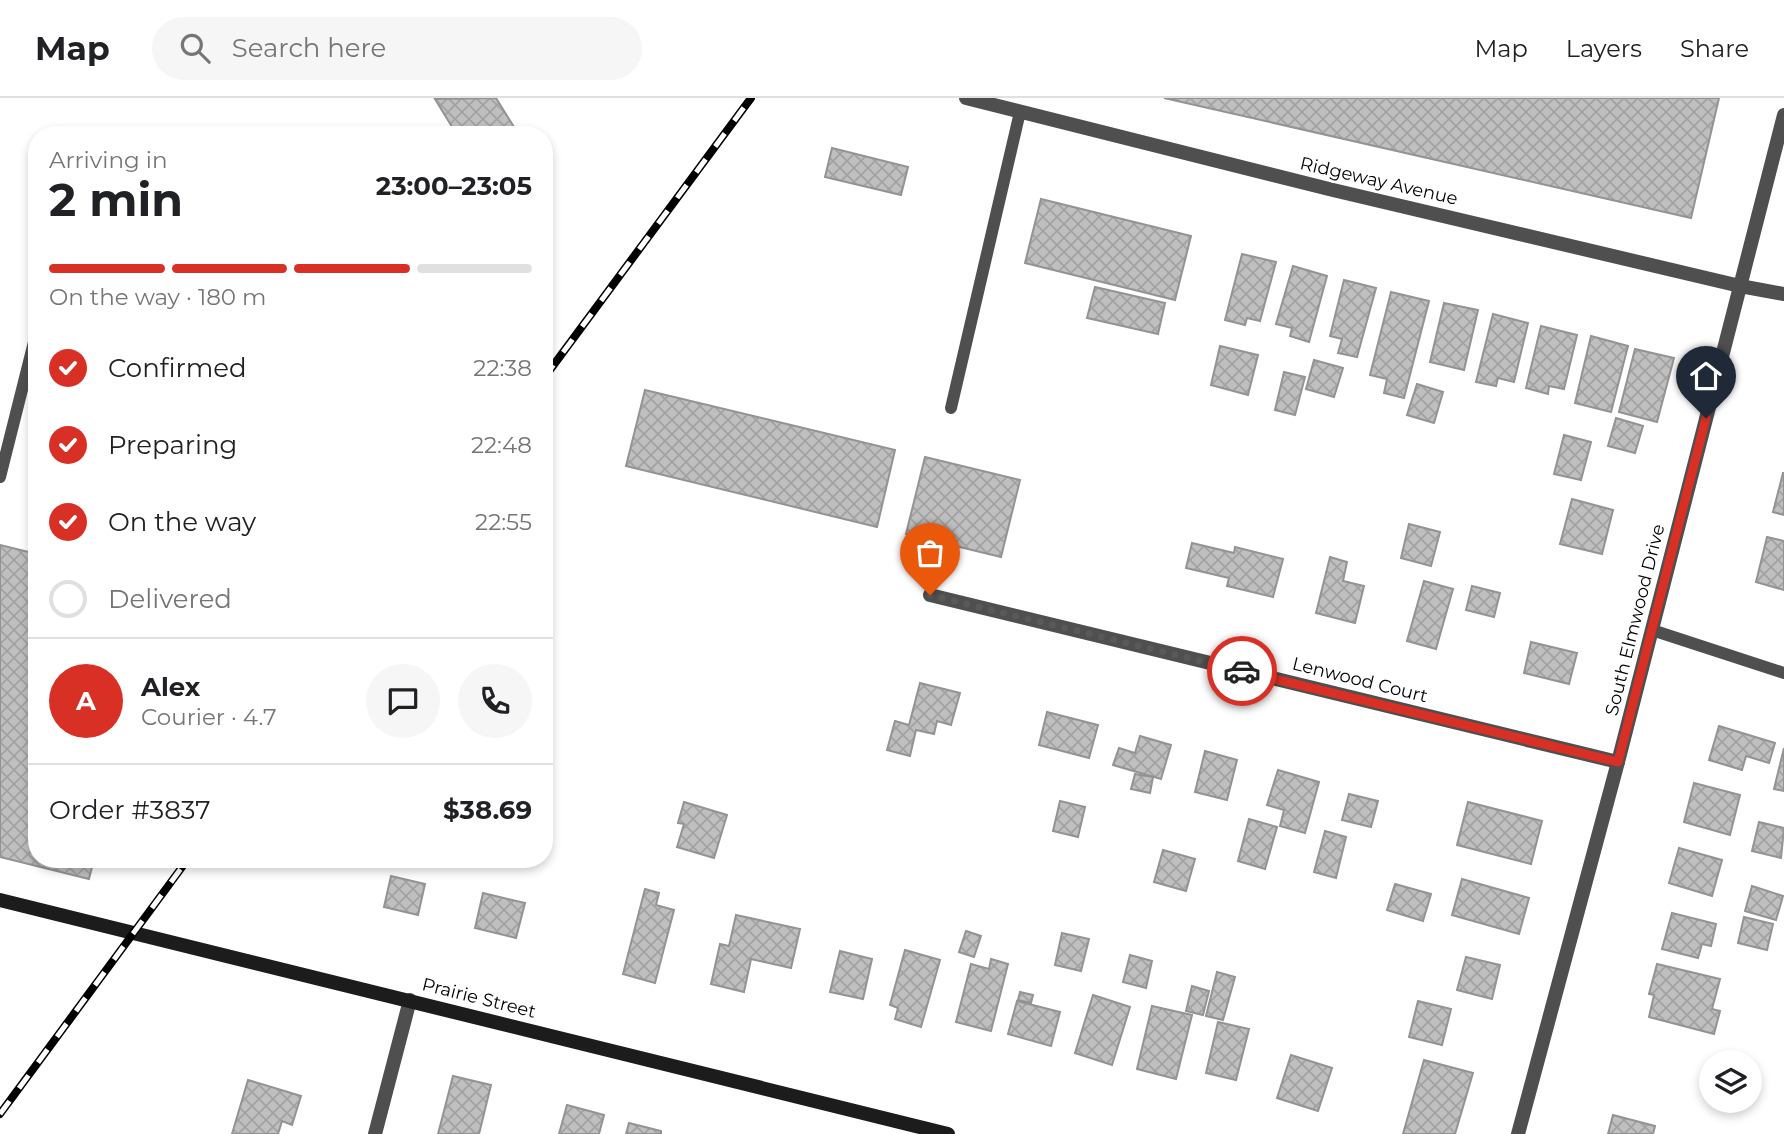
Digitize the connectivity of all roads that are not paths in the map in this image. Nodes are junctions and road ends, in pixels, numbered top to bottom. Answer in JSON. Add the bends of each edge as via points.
{"nodes":[{"id":1,"x":966,"y":98,"type":"edge"},
{"id":2,"x":1020,"y":112,"type":"junction"},
{"id":3,"x":1784,"y":115,"type":"edge"},
{"id":4,"x":1740,"y":286,"type":"junction"},
{"id":5,"x":1784,"y":294,"type":"edge"},
{"id":6,"x":28,"y":366,"type":"edge"},
{"id":7,"x":951,"y":408,"type":"dead end"},
{"id":8,"x":0,"y":477,"type":"edge"},
{"id":9,"x":930,"y":595,"type":"dead end"},
{"id":10,"x":1652,"y":630,"type":"junction"},
{"id":11,"x":1784,"y":673,"type":"edge"},
{"id":12,"x":1618,"y":762,"type":"junction"},
{"id":13,"x":0,"y":900,"type":"edge"},
{"id":14,"x":410,"y":1000,"type":"junction"},
{"id":15,"x":375,"y":1134,"type":"edge"},
{"id":16,"x":948,"y":1134,"type":"edge"},
{"id":17,"x":1518,"y":1134,"type":"edge"}],
"edges":[{"from":1,"to":2,"type":"street","name":"Ridgeway Avenue"},
{"from":2,"to":4,"type":"street","name":"Ridgeway Avenue"},
{"from":2,"to":7,"type":"lane"},
{"from":3,"to":4,"type":"street","name":"South Elmwood Drive"},
{"from":4,"to":5,"type":"street","name":"Ridgeway Avenue"},
{"from":4,"to":10,"type":"street","name":"South Elmwood Drive"},
{"from":6,"to":8,"type":"lane"},
{"from":9,"to":12,"type":"street","name":"Lenwood Court"},
{"from":10,"to":11,"type":"lane"},
{"from":10,"to":12,"type":"street","name":"South Elmwood Drive"},
{"from":12,"to":17,"type":"street","name":"South Elmwood Drive"},
{"from":13,"to":14,"type":"street","name":"Prairie Street"},
{"from":14,"to":15,"type":"street"},
{"from":14,"to":16,"type":"street","name":"Prairie Street"}]}
